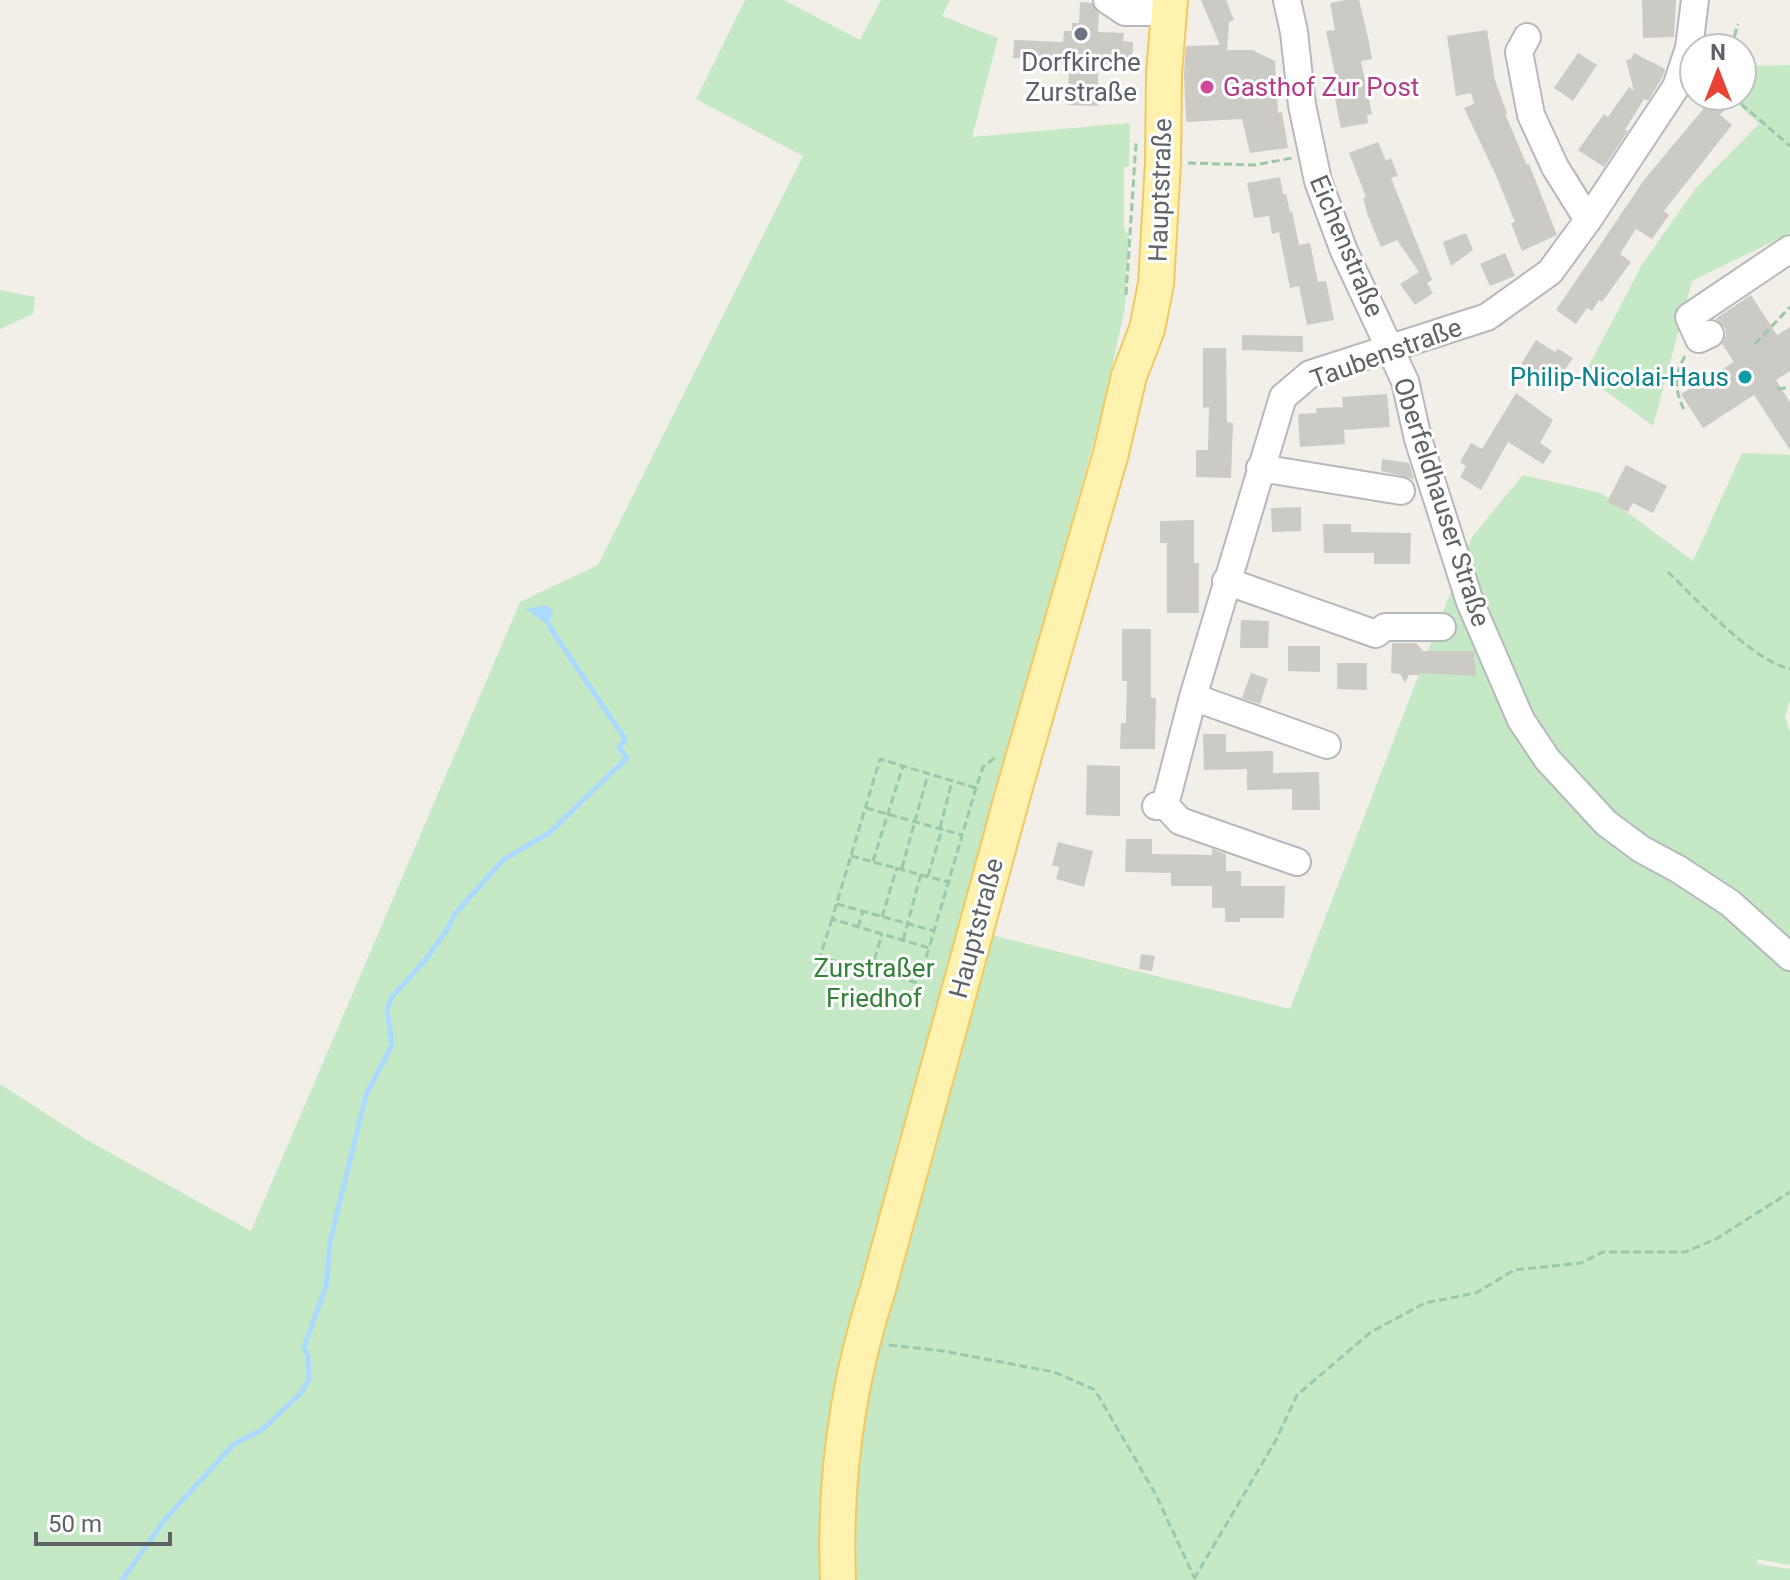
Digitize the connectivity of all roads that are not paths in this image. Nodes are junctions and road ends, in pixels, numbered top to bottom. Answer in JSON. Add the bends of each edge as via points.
{"nodes":[{"id":1,"x":1107,"y":0,"type":"edge"},
{"id":2,"x":1287,"y":0,"type":"edge"},
{"id":3,"x":1695,"y":0,"type":"edge"},
{"id":4,"x":1162,"y":6,"type":"edge"},
{"id":5,"x":1527,"y":37,"type":"dead end"},
{"id":6,"x":1588,"y":220,"type":"junction"},
{"id":7,"x":1790,"y":249,"type":"edge"},
{"id":8,"x":1704,"y":336,"type":"road end"},
{"id":9,"x":1391,"y":347,"type":"junction"},
{"id":10,"x":1129,"y":376,"type":"junction"},
{"id":11,"x":1260,"y":468,"type":"junction"},
{"id":12,"x":1401,"y":491,"type":"dead end"},
{"id":13,"x":1226,"y":581,"type":"junction"},
{"id":14,"x":1442,"y":627,"type":"dead end"},
{"id":15,"x":1193,"y":697,"type":"junction"},
{"id":16,"x":1327,"y":745,"type":"dead end"},
{"id":17,"x":1297,"y":862,"type":"dead end"},
{"id":18,"x":1790,"y":957,"type":"edge"},
{"id":19,"x":838,"y":1580,"type":"edge"}],
"edges":[{"from":1,"to":4,"type":"street","via":[[1125,12]]},
{"from":2,"to":9,"type":"street","name":"Eichenstraße","via":[[1311,154],[1344,251]]},
{"from":3,"to":6,"type":"street","name":"Taubenstraße","via":[[1689,48],[1676,87]]},
{"from":4,"to":10,"type":"main road","name":"Hauptstraße","via":[[1149,53],[1143,248]]},
{"from":4,"to":10,"type":"main road","name":"Hauptstraße","via":[[1163,163],[1156,284],[1147,329]]},
{"from":5,"to":6,"type":"street","via":[[1519,52],[1531,115]]},
{"from":6,"to":9,"type":"street","name":"Taubenstraße","via":[[1550,272],[1487,317]]},
{"from":7,"to":8,"type":"street","via":[[1689,317]]},
{"from":9,"to":11,"type":"street","name":"Taubenstraße","via":[[1310,374],[1283,397]]},
{"from":9,"to":18,"type":"street","name":"Oberfeldhauser Straße","via":[[1470,602],[1532,737],[1606,823],[1730,903]]},
{"from":10,"to":19,"type":"main road","name":"Hauptstraße","via":[[852,1382],[841,1450]]},
{"from":11,"to":12,"type":"street"},
{"from":11,"to":13,"type":"street","name":"Taubenstraße"},
{"from":13,"to":14,"type":"street","via":[[1376,634],[1385,627]]},
{"from":13,"to":15,"type":"street","name":"Taubenstraße"},
{"from":15,"to":16,"type":"street"},
{"from":15,"to":17,"type":"street","name":"Taubenstraße","via":[[1160,806],[1180,821]]}]}
